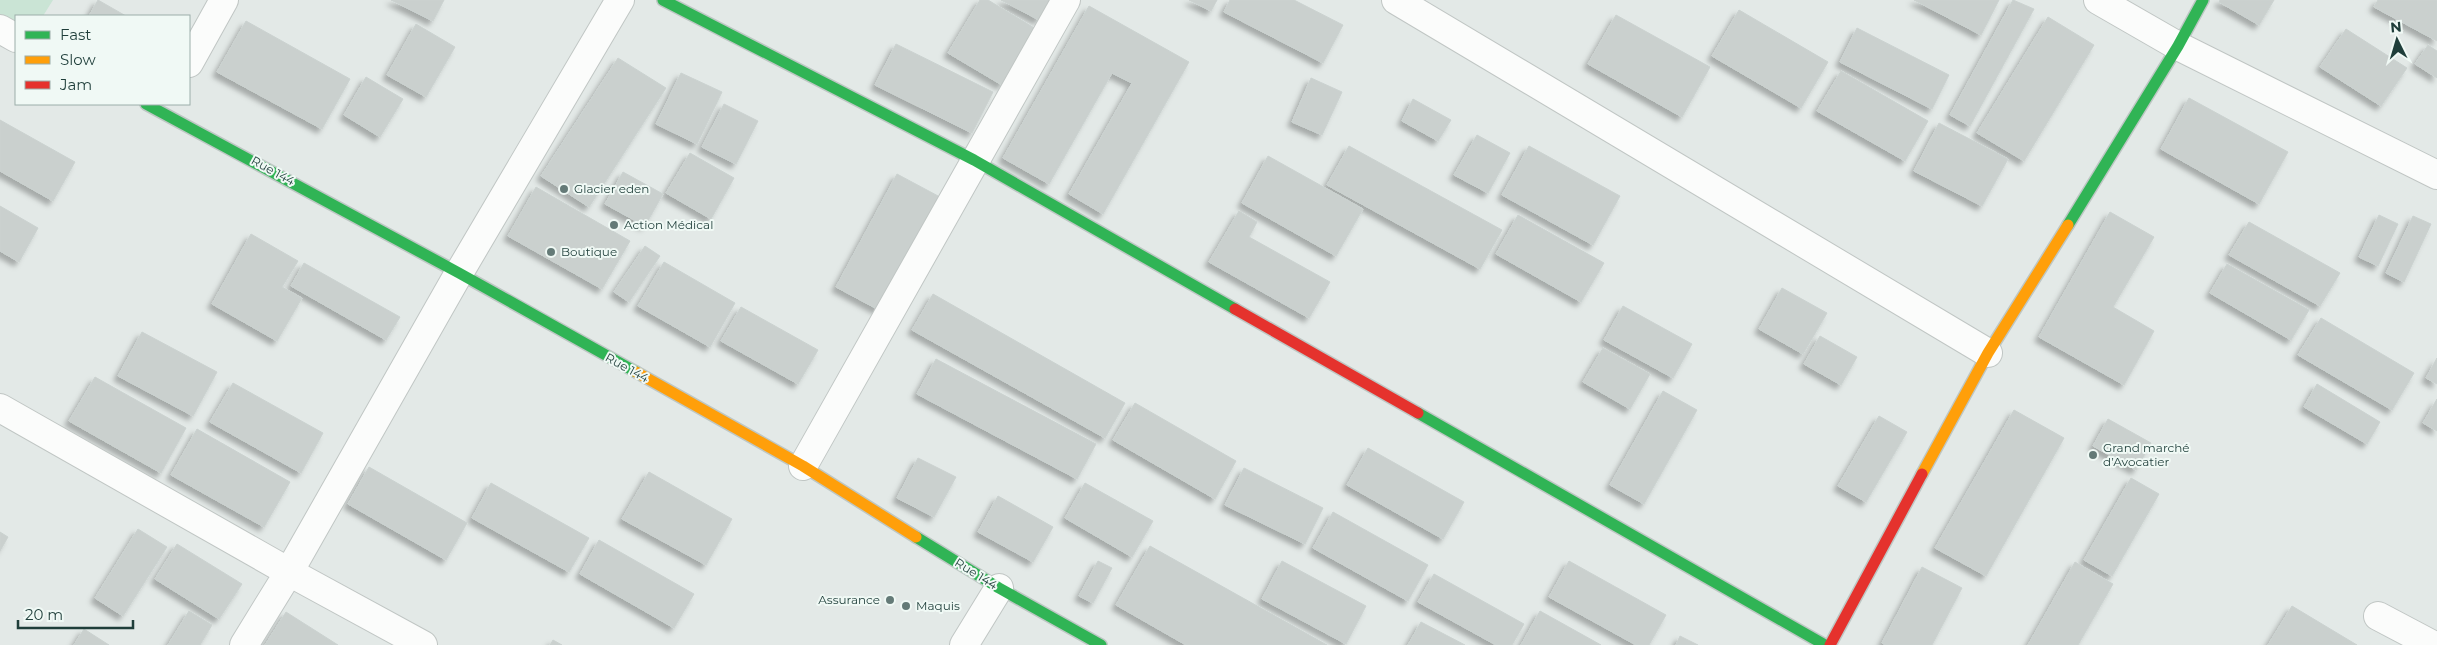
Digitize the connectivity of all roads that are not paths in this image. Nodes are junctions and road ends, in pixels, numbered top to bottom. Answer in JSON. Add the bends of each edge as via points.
{"nodes":[{"id":1,"x":224,"y":0,"type":"edge"},
{"id":2,"x":620,"y":0,"type":"edge"},
{"id":3,"x":663,"y":0,"type":"edge"},
{"id":4,"x":1066,"y":0,"type":"edge"},
{"id":5,"x":1396,"y":0,"type":"edge"},
{"id":6,"x":2098,"y":0,"type":"edge"},
{"id":7,"x":2203,"y":0,"type":"edge"},
{"id":8,"x":0,"y":29,"type":"edge"},
{"id":9,"x":15,"y":37,"type":"edge"},
{"id":10,"x":2178,"y":46,"type":"junction"},
{"id":11,"x":190,"y":61,"type":"edge"},
{"id":12,"x":159,"y":106,"type":"edge"},
{"id":13,"x":974,"y":160,"type":"junction"},
{"id":14,"x":2437,"y":175,"type":"edge"},
{"id":15,"x":459,"y":273,"type":"junction"},
{"id":16,"x":1988,"y":353,"type":"junction"},
{"id":17,"x":0,"y":408,"type":"edge"},
{"id":18,"x":803,"y":466,"type":"junction"},
{"id":19,"x":289,"y":572,"type":"junction"},
{"id":20,"x":999,"y":588,"type":"junction"},
{"id":21,"x":2378,"y":616,"type":"dead end"},
{"id":22,"x":244,"y":645,"type":"edge"},
{"id":23,"x":423,"y":645,"type":"edge"},
{"id":24,"x":964,"y":645,"type":"edge"},
{"id":25,"x":1101,"y":645,"type":"edge"},
{"id":26,"x":1825,"y":645,"type":"edge"},
{"id":27,"x":1830,"y":645,"type":"edge"},
{"id":28,"x":2432,"y":645,"type":"edge"}],
"edges":[{"from":1,"to":11,"type":"street"},
{"from":2,"to":15,"type":"street"},
{"from":3,"to":13,"type":"street"},
{"from":4,"to":13,"type":"street"},
{"from":5,"to":16,"type":"street"},
{"from":6,"to":10,"type":"street"},
{"from":7,"to":10,"type":"street"},
{"from":8,"to":9,"type":"street"},
{"from":10,"to":14,"type":"street"},
{"from":10,"to":16,"type":"street"},
{"from":12,"to":15,"type":"street","name":"Rue 144"},
{"from":13,"to":18,"type":"street"},
{"from":13,"to":26,"type":"street"},
{"from":15,"to":18,"type":"street","name":"Rue 144"},
{"from":15,"to":19,"type":"street"},
{"from":16,"to":27,"type":"street"},
{"from":17,"to":19,"type":"street"},
{"from":18,"to":20,"type":"street","name":"Rue 144"},
{"from":19,"to":22,"type":"street"},
{"from":19,"to":23,"type":"street"},
{"from":20,"to":24,"type":"street"},
{"from":20,"to":25,"type":"street","name":"Rue 144"},
{"from":21,"to":28,"type":"street"}]}
